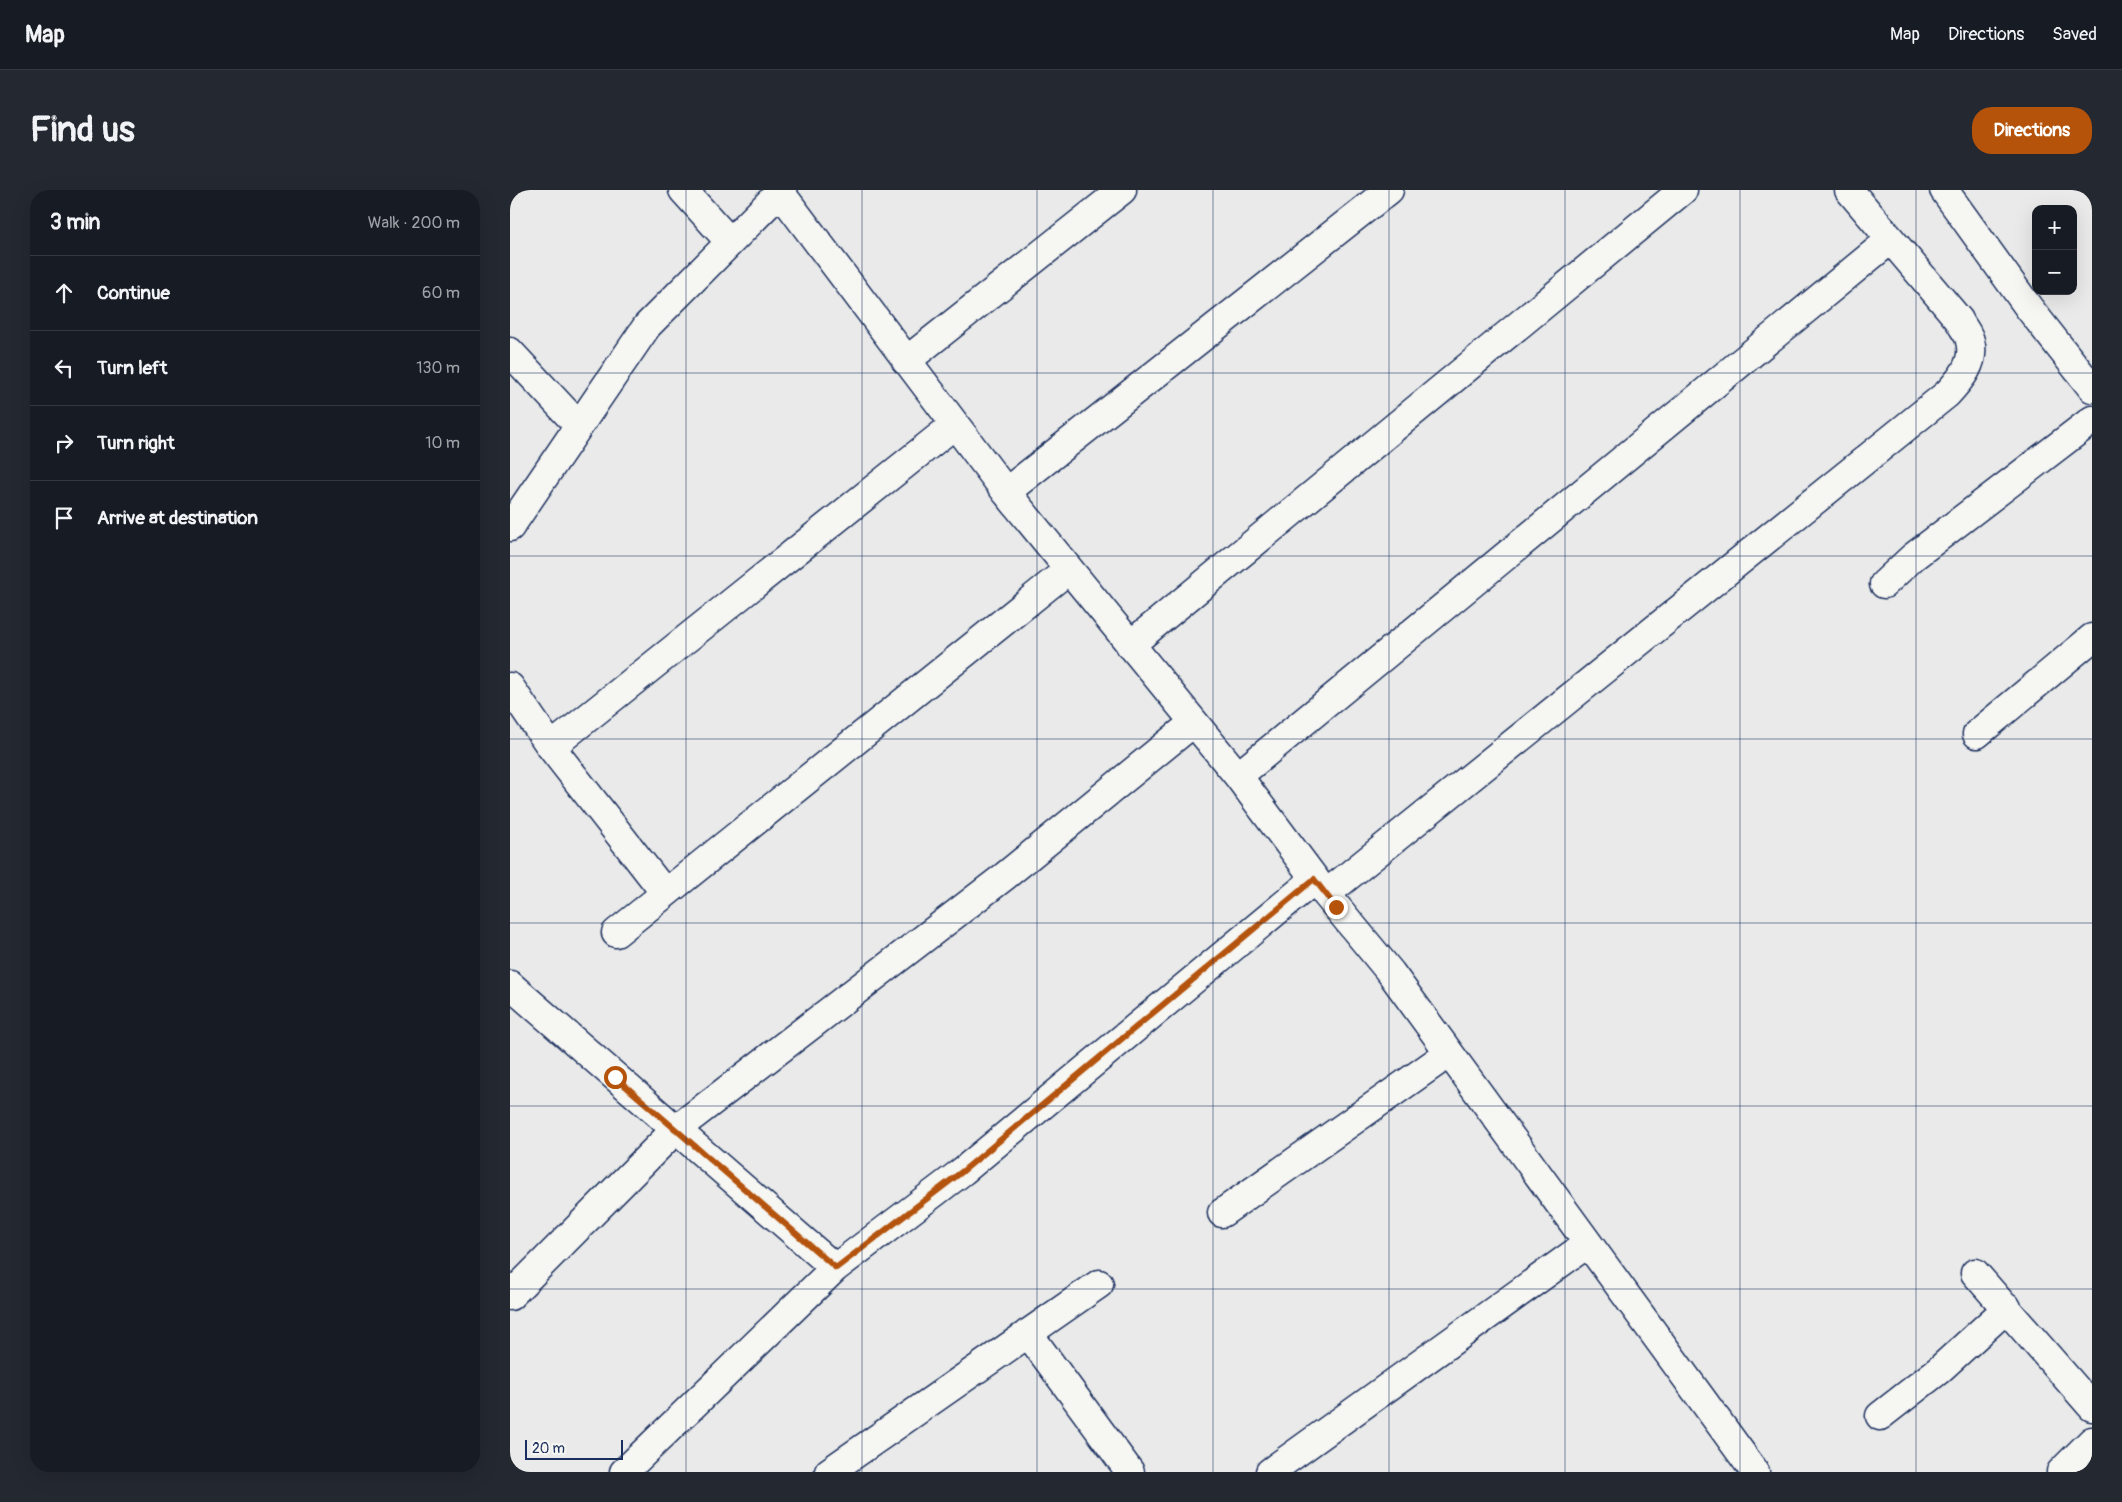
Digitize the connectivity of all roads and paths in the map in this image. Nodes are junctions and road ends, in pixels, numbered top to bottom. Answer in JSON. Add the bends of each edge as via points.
{"nodes":[{"id":1,"x":683,"y":190,"type":"edge"},
{"id":2,"x":1122,"y":190,"type":"edge"},
{"id":3,"x":1389,"y":190,"type":"edge"},
{"id":4,"x":1683,"y":190,"type":"edge"},
{"id":5,"x":1849,"y":190,"type":"edge"},
{"id":6,"x":1944,"y":190,"type":"edge"},
{"id":7,"x":781,"y":191,"type":"edge"},
{"id":8,"x":1890,"y":240,"type":"junction"},
{"id":9,"x":730,"y":242,"type":"junction"},
{"id":10,"x":510,"y":352,"type":"edge"},
{"id":11,"x":906,"y":361,"type":"junction"},
{"id":12,"x":2092,"y":388,"type":"edge"},
{"id":13,"x":2092,"y":420,"type":"edge"},
{"id":14,"x":954,"y":425,"type":"junction"},
{"id":15,"x":579,"y":426,"type":"junction"},
{"id":16,"x":1006,"y":492,"type":"junction"},
{"id":17,"x":510,"y":527,"type":"edge"},
{"id":18,"x":1068,"y":570,"type":"junction"},
{"id":19,"x":1884,"y":584,"type":"dead end"},
{"id":20,"x":2092,"y":638,"type":"edge"},
{"id":21,"x":1130,"y":646,"type":"junction"},
{"id":22,"x":510,"y":687,"type":"edge"},
{"id":23,"x":1193,"y":723,"type":"junction"},
{"id":24,"x":1977,"y":734,"type":"dead end"},
{"id":25,"x":551,"y":747,"type":"junction"},
{"id":26,"x":1238,"y":776,"type":"junction"},
{"id":27,"x":1320,"y":887,"type":"junction"},
{"id":28,"x":665,"y":893,"type":"junction"},
{"id":29,"x":616,"y":933,"type":"dead end"},
{"id":30,"x":510,"y":984,"type":"edge"},
{"id":31,"x":1448,"y":1053,"type":"junction"},
{"id":32,"x":675,"y":1130,"type":"junction"},
{"id":33,"x":1222,"y":1213,"type":"dead end"},
{"id":34,"x":1588,"y":1244,"type":"junction"},
{"id":35,"x":836,"y":1268,"type":"junction"},
{"id":36,"x":1975,"y":1273,"type":"dead end"},
{"id":37,"x":1099,"y":1284,"type":"dead end"},
{"id":38,"x":510,"y":1296,"type":"edge"},
{"id":39,"x":2007,"y":1308,"type":"junction"},
{"id":40,"x":1028,"y":1333,"type":"junction"},
{"id":41,"x":2092,"y":1407,"type":"edge"},
{"id":42,"x":1880,"y":1416,"type":"dead end"},
{"id":43,"x":2092,"y":1441,"type":"edge"},
{"id":44,"x":1118,"y":1468,"type":"edge"},
{"id":45,"x":624,"y":1472,"type":"edge"},
{"id":46,"x":829,"y":1472,"type":"edge"},
{"id":47,"x":1270,"y":1472,"type":"edge"},
{"id":48,"x":1755,"y":1472,"type":"edge"},
{"id":49,"x":2061,"y":1472,"type":"edge"}],
"edges":[{"from":1,"to":9,"type":"street"},
{"from":2,"to":11,"type":"street"},
{"from":3,"to":16,"type":"street"},
{"from":4,"to":21,"type":"street"},
{"from":5,"to":8,"type":"street"},
{"from":6,"to":12,"type":"street","via":[[2029,308]]},
{"from":7,"to":9,"type":"street"},
{"from":7,"to":11,"type":"street"},
{"from":8,"to":26,"type":"street"},
{"from":8,"to":27,"type":"street","via":[[1959,320],[1970,342],[1970,363],[1948,394]]},
{"from":9,"to":15,"type":"street","via":[[646,326]]},
{"from":10,"to":15,"type":"street"},
{"from":11,"to":14,"type":"street"},
{"from":13,"to":19,"type":"street","via":[[1913,557]]},
{"from":14,"to":16,"type":"street"},
{"from":14,"to":25,"type":"street"},
{"from":15,"to":17,"type":"street"},
{"from":16,"to":18,"type":"street"},
{"from":18,"to":21,"type":"street"},
{"from":18,"to":28,"type":"street"},
{"from":20,"to":24,"type":"street"},
{"from":21,"to":23,"type":"street"},
{"from":22,"to":25,"type":"street"},
{"from":23,"to":26,"type":"street"},
{"from":23,"to":32,"type":"street","via":[[1005,876]]},
{"from":25,"to":28,"type":"street"},
{"from":26,"to":27,"type":"street"},
{"from":27,"to":31,"type":"street","via":[[1391,973]]},
{"from":27,"to":35,"type":"street"},
{"from":28,"to":29,"type":"street"},
{"from":30,"to":32,"type":"street"},
{"from":31,"to":33,"type":"street"},
{"from":31,"to":34,"type":"street"},
{"from":32,"to":35,"type":"street"},
{"from":32,"to":38,"type":"street"},
{"from":34,"to":47,"type":"street"},
{"from":34,"to":48,"type":"street"},
{"from":35,"to":45,"type":"street"},
{"from":36,"to":39,"type":"street"},
{"from":37,"to":40,"type":"street"},
{"from":39,"to":41,"type":"street"},
{"from":39,"to":42,"type":"street","via":[[1939,1370]]},
{"from":40,"to":44,"type":"street"},
{"from":40,"to":46,"type":"street"},
{"from":43,"to":49,"type":"street"}]}
